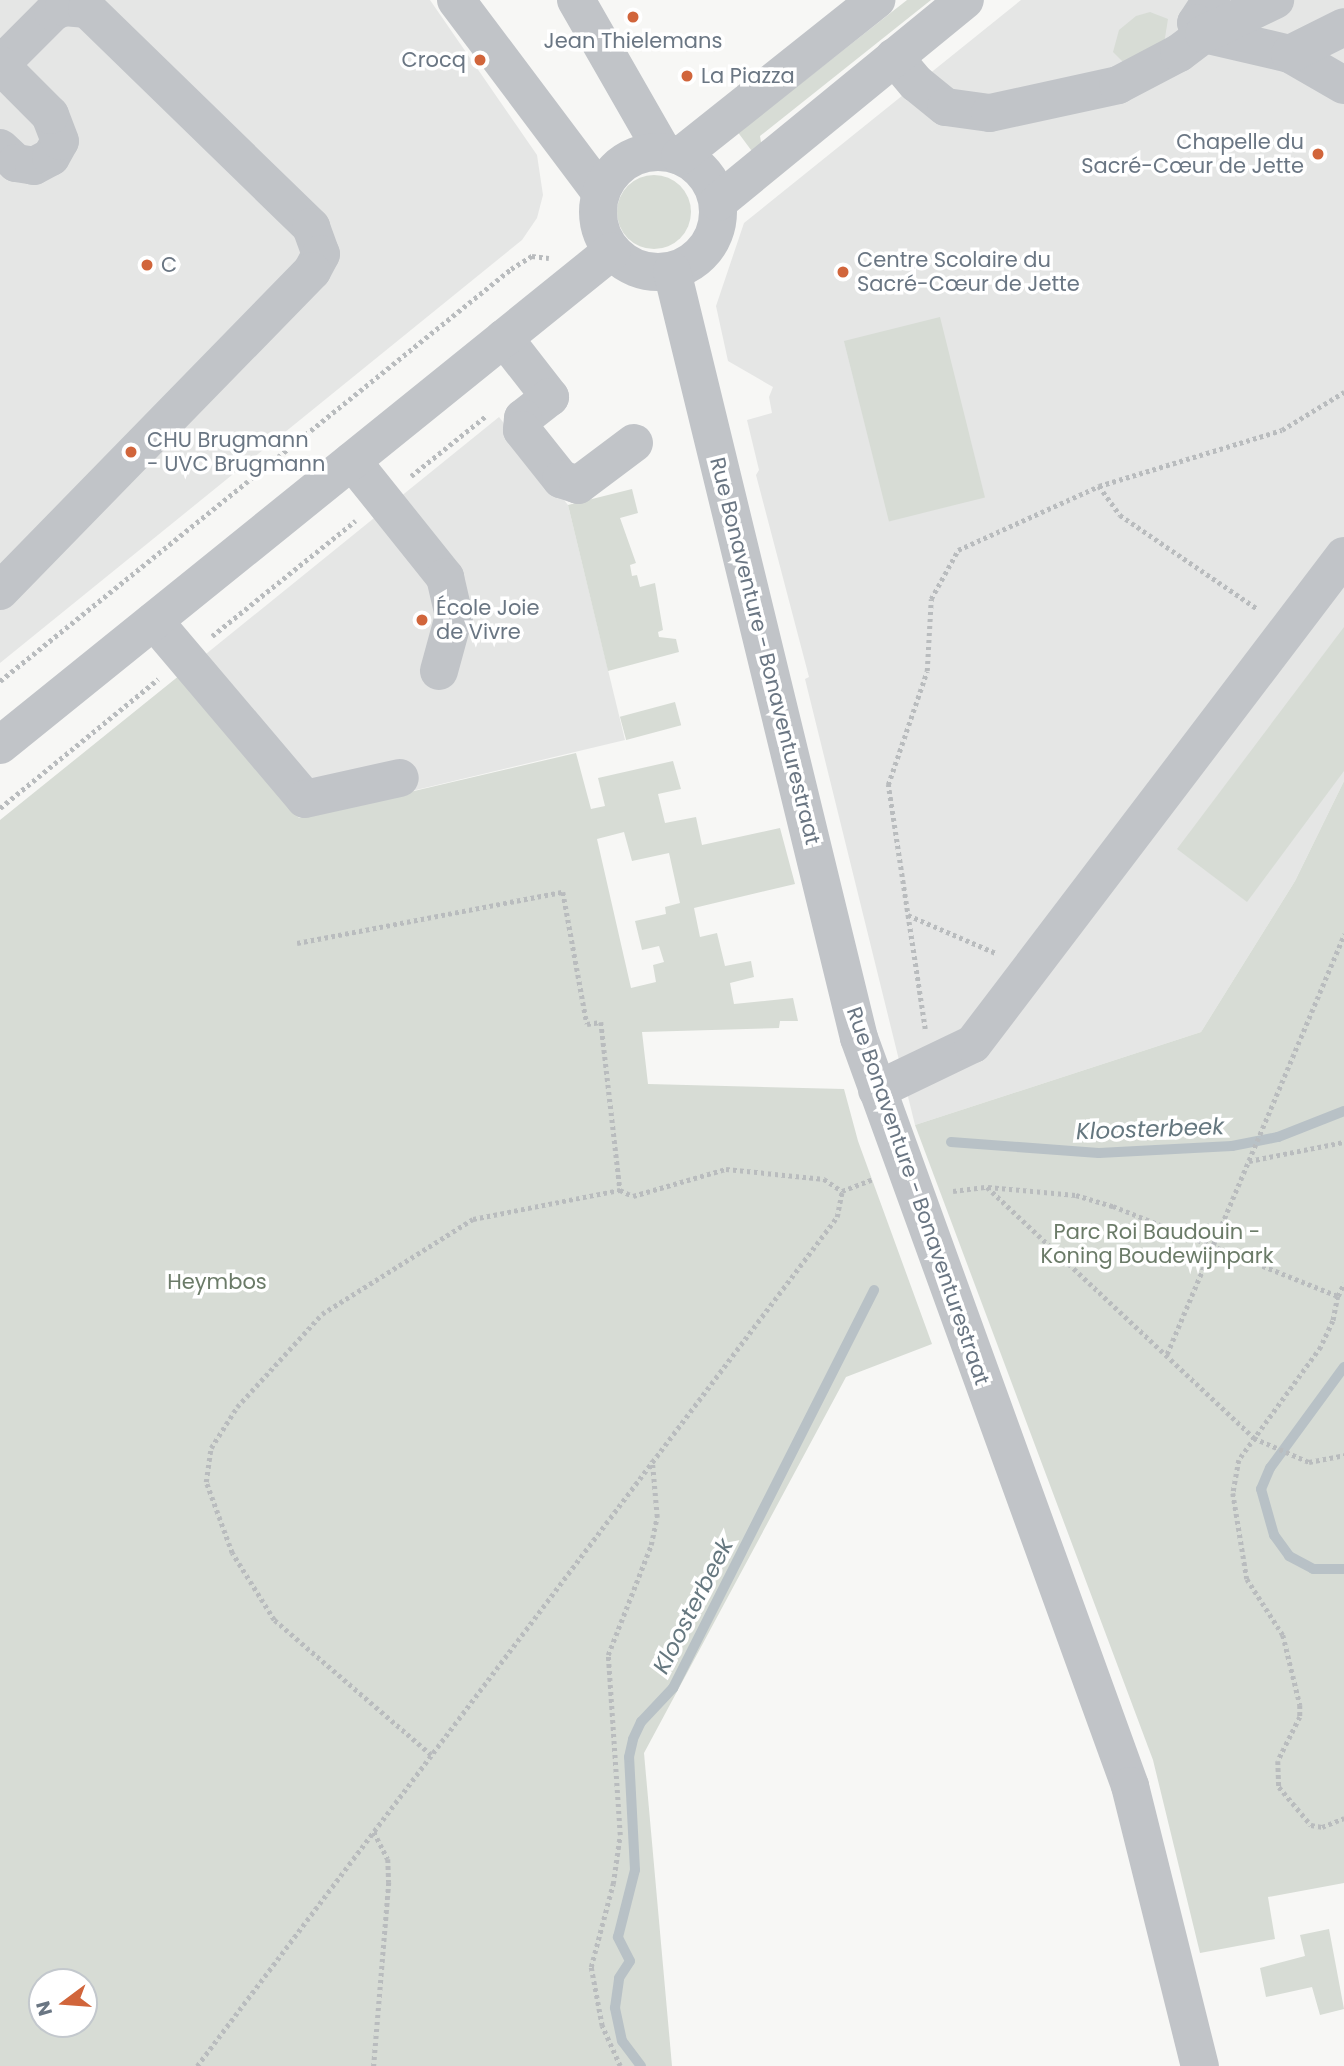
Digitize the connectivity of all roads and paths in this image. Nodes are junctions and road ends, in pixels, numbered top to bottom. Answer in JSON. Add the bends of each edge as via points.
{"nodes":[{"id":1,"x":456,"y":0,"type":"edge"},
{"id":2,"x":576,"y":0,"type":"edge"},
{"id":3,"x":876,"y":0,"type":"edge"},
{"id":4,"x":965,"y":0,"type":"edge"},
{"id":5,"x":1275,"y":0,"type":"edge"},
{"id":6,"x":1207,"y":17,"type":"edge"},
{"id":7,"x":1344,"y":27,"type":"edge"},
{"id":8,"x":1290,"y":54,"type":"junction"},
{"id":9,"x":894,"y":57,"type":"junction"},
{"id":10,"x":0,"y":65,"type":"edge"},
{"id":11,"x":1344,"y":85,"type":"edge"},
{"id":12,"x":0,"y":148,"type":"edge"},
{"id":13,"x":672,"y":154,"type":"junction"},
{"id":14,"x":601,"y":193,"type":"junction"},
{"id":15,"x":718,"y":202,"type":"junction"},
{"id":16,"x":612,"y":251,"type":"junction"},
{"id":17,"x":560,"y":265,"type":"dead end"},
{"id":18,"x":672,"y":271,"type":"junction"},
{"id":19,"x":504,"y":338,"type":"junction"},
{"id":20,"x":1344,"y":392,"type":"edge"},
{"id":21,"x":488,"y":415,"type":"dead end"},
{"id":22,"x":634,"y":443,"type":"dead end"},
{"id":23,"x":352,"y":461,"type":"junction"},
{"id":24,"x":1099,"y":486,"type":"junction"},
{"id":25,"x":382,"y":499,"type":"junction"},
{"id":26,"x":1344,"y":556,"type":"edge"},
{"id":27,"x":0,"y":591,"type":"edge"},
{"id":28,"x":154,"y":621,"type":"junction"},
{"id":29,"x":1289,"y":627,"type":"junction"},
{"id":30,"x":185,"y":658,"type":"junction"},
{"id":31,"x":439,"y":671,"type":"dead end"},
{"id":32,"x":0,"y":681,"type":"edge"},
{"id":33,"x":0,"y":745,"type":"edge"},
{"id":34,"x":400,"y":778,"type":"dead end"},
{"id":35,"x":0,"y":808,"type":"edge"},
{"id":36,"x":907,"y":915,"type":"junction"},
{"id":37,"x":1344,"y":934,"type":"edge"},
{"id":38,"x":297,"y":943,"type":"dead end"},
{"id":39,"x":1028,"y":970,"type":"junction"},
{"id":40,"x":922,"y":1068,"type":"junction"},
{"id":41,"x":877,"y":1090,"type":"junction"},
{"id":42,"x":1344,"y":1142,"type":"edge"},
{"id":43,"x":1250,"y":1161,"type":"junction"},
{"id":44,"x":882,"y":1175,"type":"dead end"},
{"id":45,"x":987,"y":1187,"type":"junction"},
{"id":46,"x":620,"y":1190,"type":"junction"},
{"id":47,"x":842,"y":1191,"type":"junction"},
{"id":48,"x":915,"y":1196,"type":"junction"},
{"id":49,"x":1215,"y":1249,"type":"junction"},
{"id":50,"x":1344,"y":1283,"type":"edge"},
{"id":51,"x":1338,"y":1296,"type":"junction"},
{"id":52,"x":1167,"y":1354,"type":"junction"},
{"id":53,"x":1254,"y":1438,"type":"junction"},
{"id":54,"x":1344,"y":1455,"type":"edge"},
{"id":55,"x":652,"y":1460,"type":"junction"},
{"id":56,"x":431,"y":1755,"type":"junction"},
{"id":57,"x":1344,"y":1818,"type":"edge"},
{"id":58,"x":374,"y":1832,"type":"junction"},
{"id":59,"x":197,"y":2066,"type":"edge"},
{"id":60,"x":374,"y":2066,"type":"edge"},
{"id":61,"x":620,"y":2066,"type":"edge"},
{"id":62,"x":1200,"y":2066,"type":"edge"}],
"edges":[{"from":1,"to":14,"type":"street"},
{"from":2,"to":13,"type":"street"},
{"from":3,"to":13,"type":"street"},
{"from":4,"to":9,"type":"street"},
{"from":5,"to":6,"type":"street"},
{"from":6,"to":8,"type":"street"},
{"from":6,"to":9,"type":"street","via":[[1179,53],[1118,85],[990,113],[946,107]]},
{"from":7,"to":8,"type":"street"},
{"from":8,"to":11,"type":"street"},
{"from":9,"to":15,"type":"street"},
{"from":10,"to":12,"type":"street","via":[[50,115],[60,141],[51,157],[34,166],[16,163]]},
{"from":10,"to":27,"type":"street","via":[[53,12],[76,6],[87,9],[311,227],[321,254],[312,271]]},
{"from":13,"to":14,"type":"street","via":[[625,162]]},
{"from":13,"to":15,"type":"street","via":[[698,166],[711,182]]},
{"from":14,"to":16,"type":"street","via":[[599,224]]},
{"from":15,"to":18,"type":"street","via":[[718,225],[709,246],[693,262]]},
{"from":16,"to":18,"type":"street","via":[[629,265],[650,272]]},
{"from":16,"to":19,"type":"street"},
{"from":17,"to":32,"type":"path","via":[[532,256],[512,269]]},
{"from":18,"to":41,"type":"street","name":"Rue Bonaventure - Bonaventurestraat","via":[[859,1038]]},
{"from":19,"to":22,"type":"street","via":[[550,397],[523,418],[522,430],[561,479],[578,485]]},
{"from":19,"to":23,"type":"street"},
{"from":20,"to":24,"type":"path","via":[[1282,430]]},
{"from":21,"to":25,"type":"path"},
{"from":23,"to":25,"type":"street"},
{"from":23,"to":28,"type":"street"},
{"from":24,"to":29,"type":"path","via":[[1120,515],[1208,579]]},
{"from":24,"to":36,"type":"path","via":[[958,550],[931,599],[927,671],[888,785]]},
{"from":25,"to":30,"type":"path"},
{"from":25,"to":31,"type":"street","via":[[445,577],[454,616]]},
{"from":26,"to":29,"type":"street"},
{"from":28,"to":30,"type":"street"},
{"from":28,"to":33,"type":"street"},
{"from":29,"to":39,"type":"street"},
{"from":30,"to":34,"type":"street","via":[[305,799]]},
{"from":30,"to":35,"type":"path"},
{"from":36,"to":39,"type":"path","via":[[963,936]]},
{"from":36,"to":40,"type":"path","via":[[927,1044]]},
{"from":37,"to":43,"type":"path"},
{"from":38,"to":46,"type":"path","via":[[563,892],[587,1024],[601,1022]]},
{"from":39,"to":40,"type":"street","via":[[972,1044]]},
{"from":40,"to":41,"type":"street"},
{"from":41,"to":48,"type":"street","name":"Rue Bonaventure - Bonaventurestraat"},
{"from":42,"to":43,"type":"path"},
{"from":43,"to":49,"type":"path"},
{"from":44,"to":47,"type":"path"},
{"from":45,"to":48,"type":"path","via":[[931,1190]]},
{"from":45,"to":49,"type":"path","via":[[1076,1195]]},
{"from":45,"to":52,"type":"path"},
{"from":46,"to":47,"type":"path","via":[[633,1196],[726,1169],[750,1168],[824,1179]]},
{"from":46,"to":56,"type":"path","via":[[473,1219],[376,1277],[321,1314],[237,1407],[211,1448],[206,1482],[219,1519],[232,1553],[274,1620]]},
{"from":47,"to":55,"type":"path","via":[[837,1217]]},
{"from":48,"to":62,"type":"street","name":"Rue Bonaventure - Bonaventurestraat","via":[[1133,1796]]},
{"from":49,"to":51,"type":"path"},
{"from":49,"to":52,"type":"path"},
{"from":50,"to":51,"type":"path"},
{"from":51,"to":53,"type":"path","via":[[1321,1347]]},
{"from":52,"to":53,"type":"path"},
{"from":53,"to":54,"type":"path","via":[[1298,1460]]},
{"from":53,"to":57,"type":"path","via":[[1239,1460],[1233,1493],[1238,1543],[1256,1599],[1283,1636],[1300,1705],[1300,1717],[1275,1774],[1287,1802],[1311,1825],[1322,1827]]},
{"from":55,"to":56,"type":"path"},
{"from":55,"to":61,"type":"path","via":[[657,1517],[651,1545],[608,1655],[620,1835],[613,1884],[591,1967],[601,2026]]},
{"from":56,"to":58,"type":"path"},
{"from":58,"to":59,"type":"path"},
{"from":58,"to":60,"type":"path","via":[[388,1859],[389,1882]]}]}
